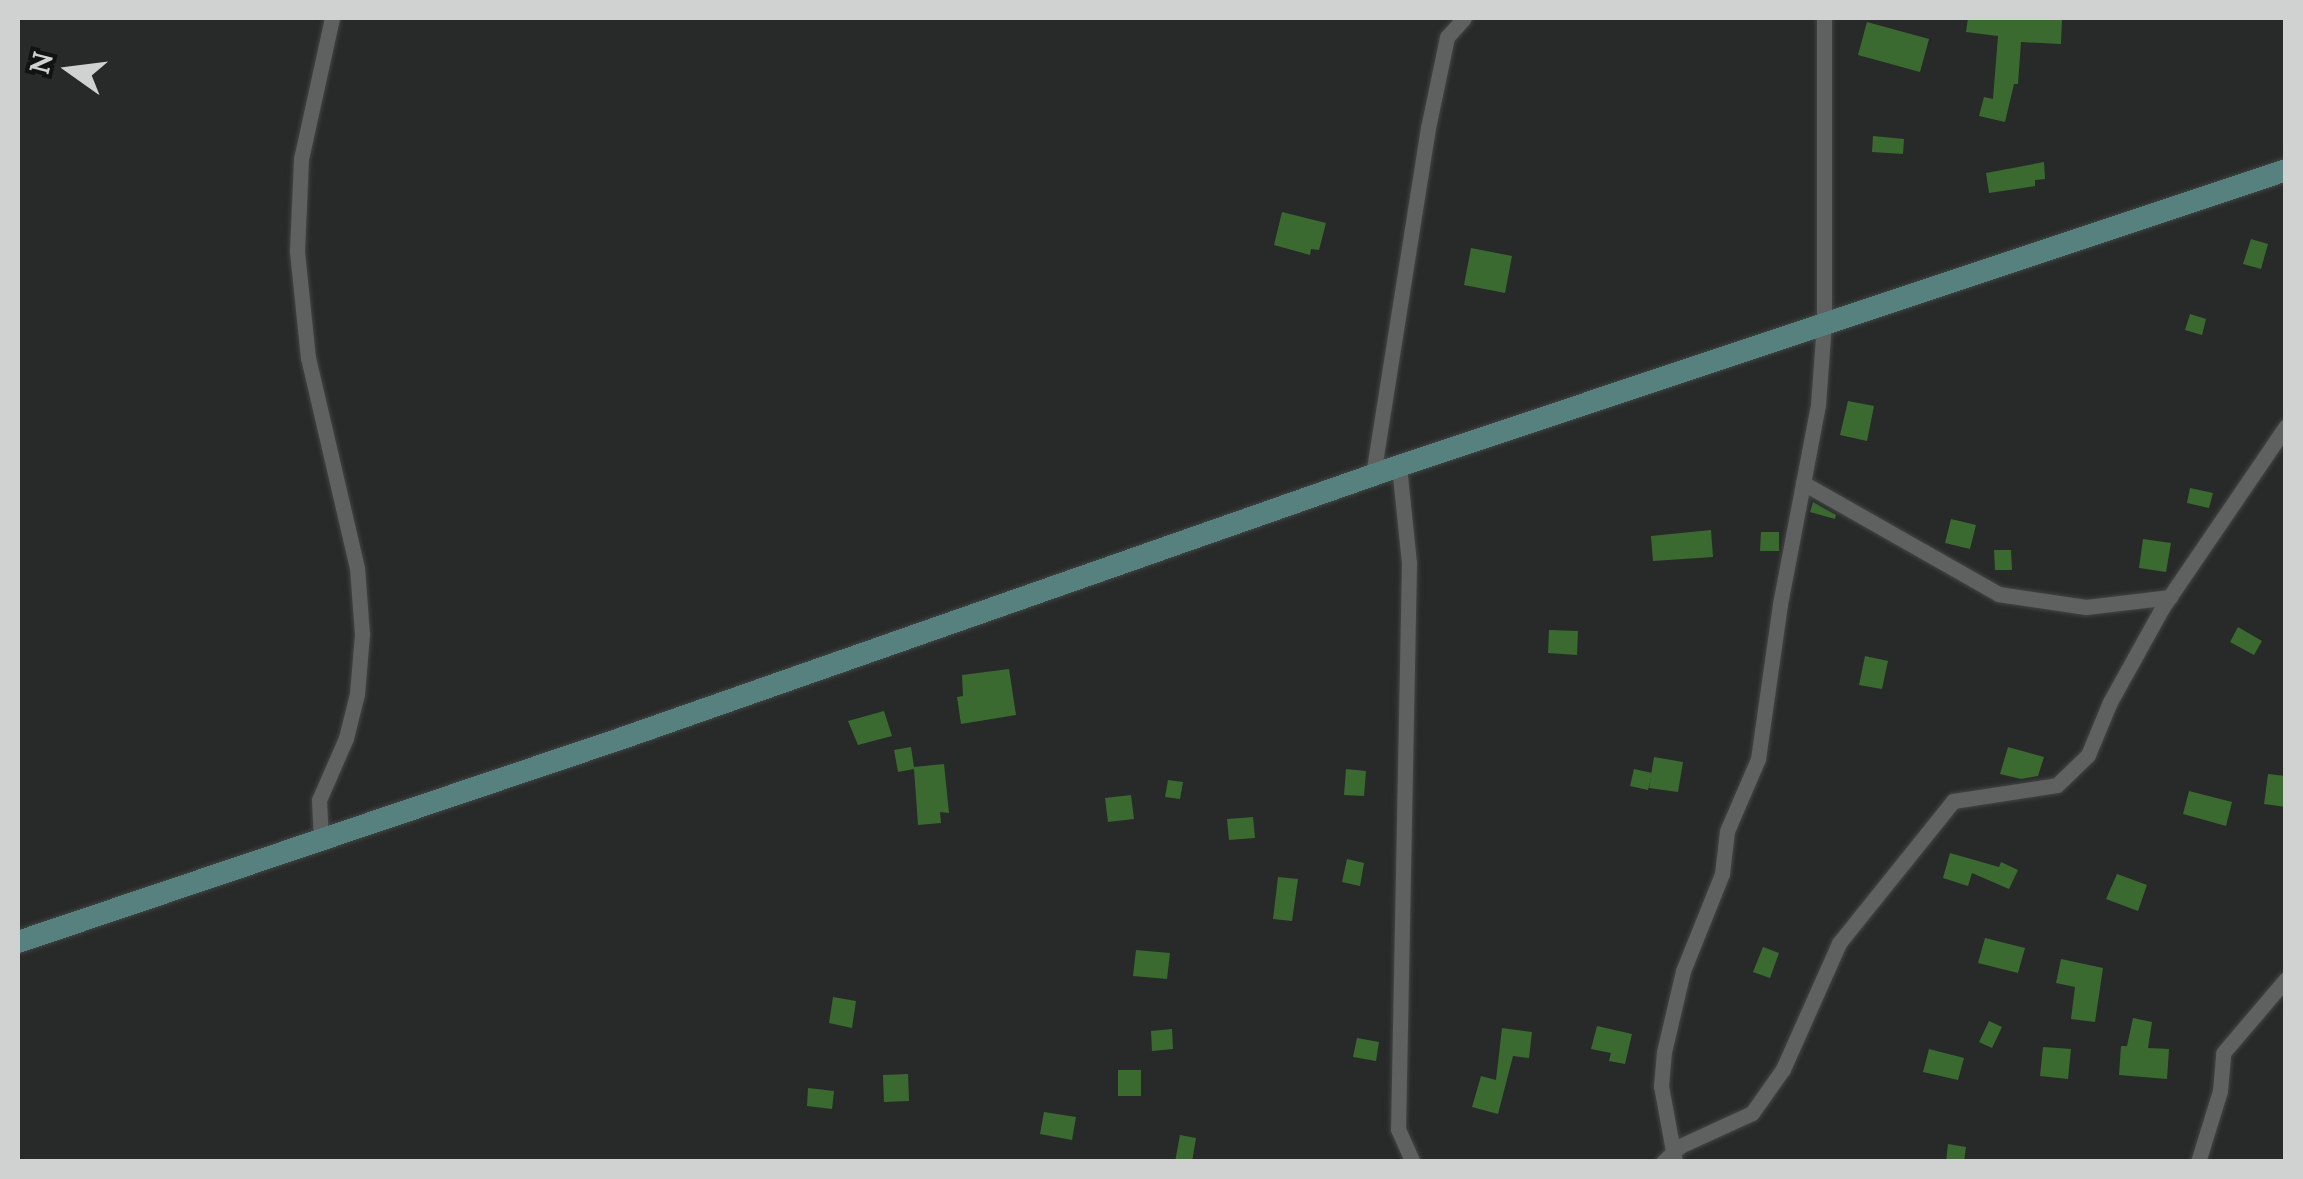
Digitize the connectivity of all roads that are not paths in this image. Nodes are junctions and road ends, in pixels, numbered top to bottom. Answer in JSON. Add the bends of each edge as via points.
{"nodes":[{"id":1,"x":332,"y":18,"type":"edge"},
{"id":2,"x":1464,"y":18,"type":"edge"},
{"id":3,"x":1824,"y":18,"type":"edge"},
{"id":4,"x":2286,"y":170,"type":"edge"},
{"id":5,"x":1824,"y":324,"type":"junction"},
{"id":6,"x":2286,"y":426,"type":"edge"},
{"id":7,"x":1399,"y":466,"type":"junction"},
{"id":8,"x":1372,"y":476,"type":"junction"},
{"id":9,"x":1803,"y":484,"type":"junction"},
{"id":10,"x":2170,"y":597,"type":"junction"},
{"id":11,"x":320,"y":839,"type":"junction"},
{"id":12,"x":18,"y":942,"type":"edge"},
{"id":13,"x":2286,"y":979,"type":"edge"},
{"id":14,"x":1669,"y":1158,"type":"edge"},
{"id":15,"x":1413,"y":1162,"type":"edge"},
{"id":16,"x":2198,"y":1162,"type":"edge"}],
"edges":[{"from":1,"to":11,"type":"street","via":[[300,159],[297,251],[308,358],[358,568],[362,634],[346,738],[319,800]]},
{"from":2,"to":8,"type":"street","via":[[1447,37],[1428,128]]},
{"from":3,"to":5,"type":"street"},
{"from":4,"to":5,"type":"street"},
{"from":5,"to":7,"type":"street"},
{"from":5,"to":9,"type":"street"},
{"from":6,"to":10,"type":"street"},
{"from":7,"to":8,"type":"street"},
{"from":7,"to":15,"type":"street","via":[[1409,563],[1398,1129]]},
{"from":8,"to":11,"type":"street"},
{"from":9,"to":10,"type":"street","via":[[1998,594],[2086,607]]},
{"from":9,"to":14,"type":"street","via":[[1758,759],[1727,831],[1722,874],[1683,970],[1664,1052]]},
{"from":10,"to":14,"type":"street","via":[[2079,766],[2057,785],[1953,801],[1839,943],[1784,1068],[1752,1113]]},
{"from":11,"to":12,"type":"street"},
{"from":13,"to":16,"type":"street","via":[[2223,1054],[2220,1091]]}]}
